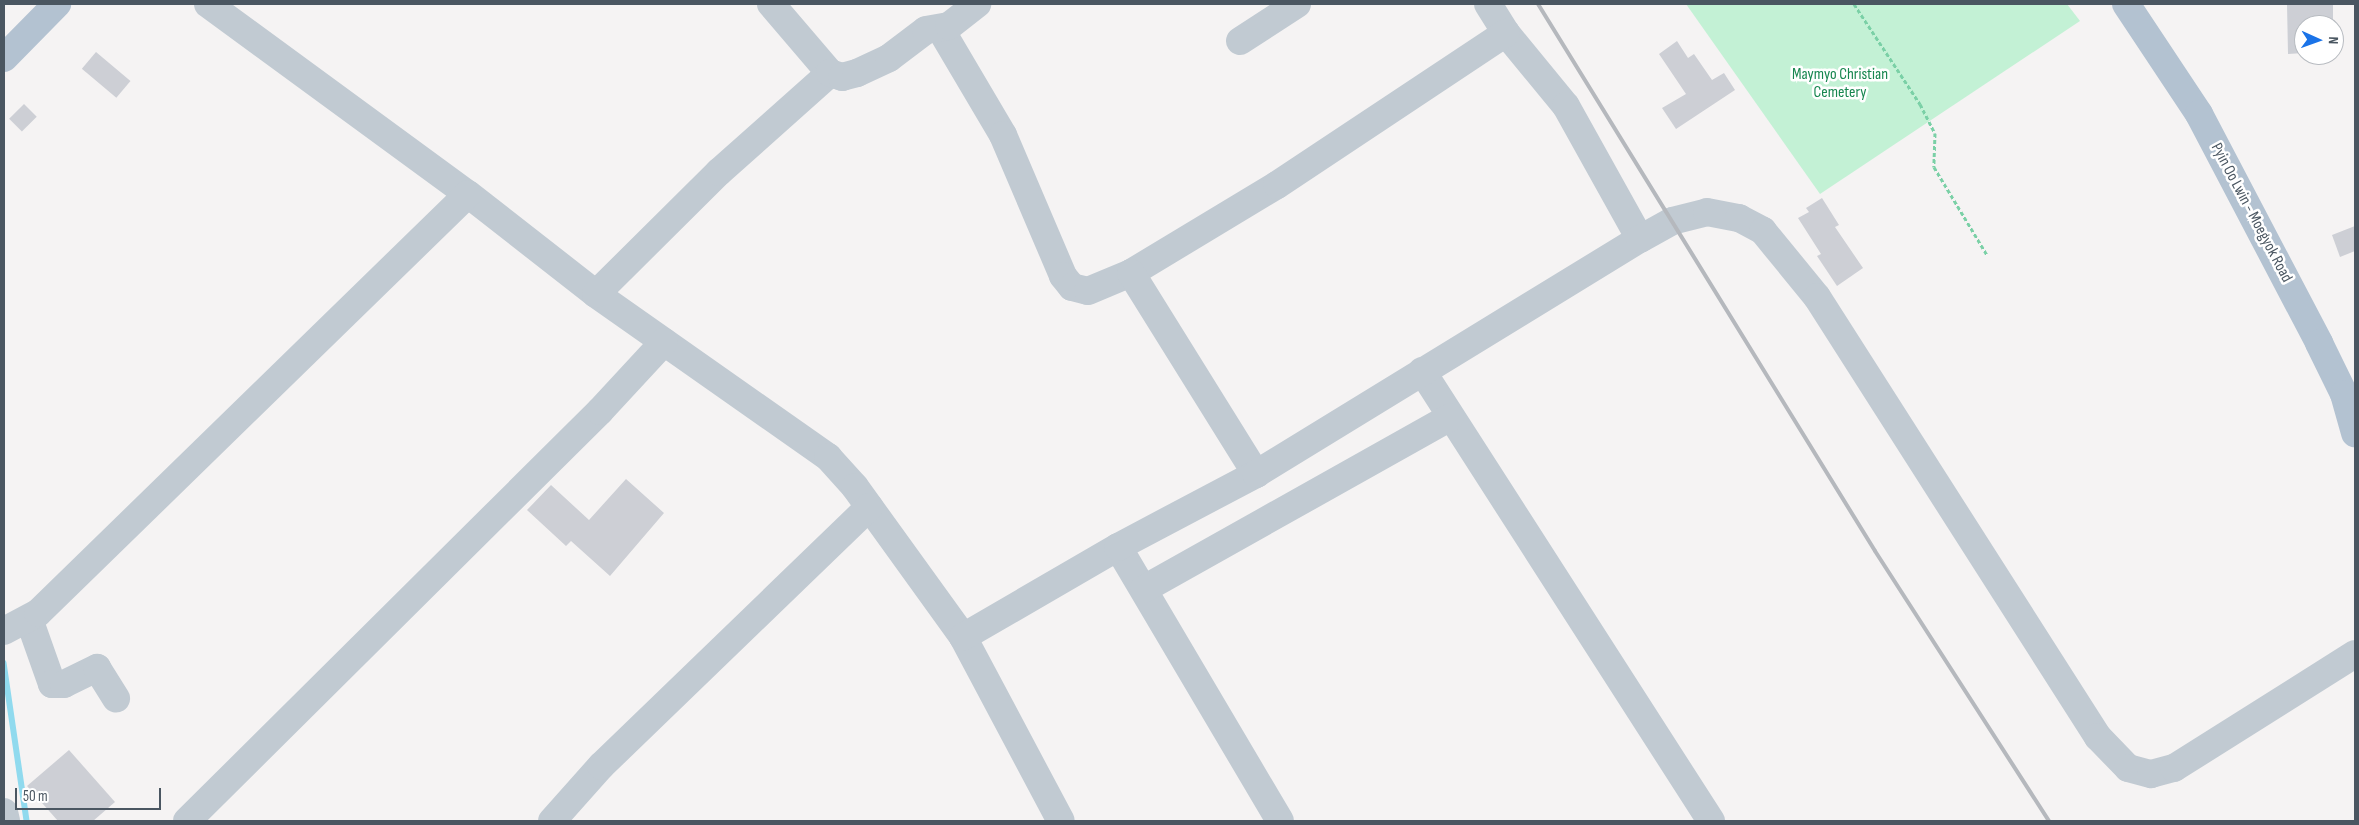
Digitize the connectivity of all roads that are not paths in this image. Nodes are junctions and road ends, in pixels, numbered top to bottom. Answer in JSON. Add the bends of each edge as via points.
{"nodes":[{"id":1,"x":57,"y":4,"type":"edge"},
{"id":2,"x":208,"y":4,"type":"edge"},
{"id":3,"x":771,"y":4,"type":"edge"},
{"id":4,"x":977,"y":4,"type":"edge"},
{"id":5,"x":1296,"y":4,"type":"edge"},
{"id":6,"x":1488,"y":4,"type":"edge"},
{"id":7,"x":2126,"y":4,"type":"edge"},
{"id":8,"x":941,"y":30,"type":"junction"},
{"id":9,"x":1506,"y":33,"type":"junction"},
{"id":10,"x":1240,"y":41,"type":"dead end"},
{"id":11,"x":4,"y":58,"type":"edge"},
{"id":12,"x":830,"y":73,"type":"junction"},
{"id":13,"x":468,"y":194,"type":"junction"},
{"id":14,"x":1640,"y":239,"type":"junction"},
{"id":15,"x":1131,"y":273,"type":"junction"},
{"id":16,"x":596,"y":294,"type":"junction"},
{"id":17,"x":664,"y":342,"type":"junction"},
{"id":18,"x":1422,"y":371,"type":"junction"},
{"id":19,"x":1450,"y":417,"type":"junction"},
{"id":20,"x":2355,"y":433,"type":"edge"},
{"id":21,"x":1256,"y":474,"type":"junction"},
{"id":22,"x":869,"y":507,"type":"junction"},
{"id":23,"x":1118,"y":547,"type":"junction"},
{"id":24,"x":1144,"y":589,"type":"junction"},
{"id":25,"x":14,"y":627,"type":"edge"},
{"id":26,"x":963,"y":637,"type":"junction"},
{"id":27,"x":2355,"y":654,"type":"edge"},
{"id":28,"x":116,"y":698,"type":"dead end"},
{"id":29,"x":4,"y":812,"type":"edge"},
{"id":30,"x":6,"y":821,"type":"edge"},
{"id":31,"x":187,"y":821,"type":"edge"},
{"id":32,"x":552,"y":821,"type":"edge"},
{"id":33,"x":1062,"y":821,"type":"edge"},
{"id":34,"x":1280,"y":821,"type":"edge"},
{"id":35,"x":1711,"y":821,"type":"edge"}],
"edges":[{"from":1,"to":11,"type":"main road"},
{"from":2,"to":13,"type":"street"},
{"from":3,"to":12,"type":"street"},
{"from":4,"to":8,"type":"street"},
{"from":5,"to":10,"type":"street"},
{"from":6,"to":9,"type":"street"},
{"from":7,"to":20,"type":"main road","name":"Pyin Oo Lwin - Moegyok Road","via":[[2199,114],[2344,394]]},
{"from":8,"to":12,"type":"street","via":[[926,30],[889,58],[857,73],[842,77]]},
{"from":8,"to":15,"type":"street","via":[[1003,135],[1063,276],[1072,287],[1088,291]]},
{"from":9,"to":14,"type":"street","via":[[1566,106]]},
{"from":9,"to":15,"type":"street","via":[[1277,185]]},
{"from":12,"to":16,"type":"street","via":[[719,172]]},
{"from":13,"to":16,"type":"street"},
{"from":13,"to":25,"type":"street"},
{"from":14,"to":18,"type":"street"},
{"from":14,"to":27,"type":"street","via":[[1672,221],[1707,212],[1740,218],[1763,231],[1817,297],[2098,737],[2128,768],[2151,774],[2174,768]]},
{"from":15,"to":21,"type":"street"},
{"from":16,"to":17,"type":"street"},
{"from":17,"to":22,"type":"street","via":[[828,457]]},
{"from":17,"to":31,"type":"street","via":[[600,411]]},
{"from":18,"to":19,"type":"street"},
{"from":18,"to":21,"type":"street"},
{"from":19,"to":24,"type":"street"},
{"from":19,"to":35,"type":"street"},
{"from":21,"to":23,"type":"street"},
{"from":22,"to":26,"type":"street"},
{"from":22,"to":32,"type":"street","via":[[601,766]]},
{"from":23,"to":24,"type":"street"},
{"from":23,"to":26,"type":"street"},
{"from":24,"to":34,"type":"street"},
{"from":25,"to":28,"type":"street","via":[[52,684],[64,684],[93,668],[98,670]]},
{"from":26,"to":33,"type":"street"},
{"from":29,"to":30,"type":"street"}]}
